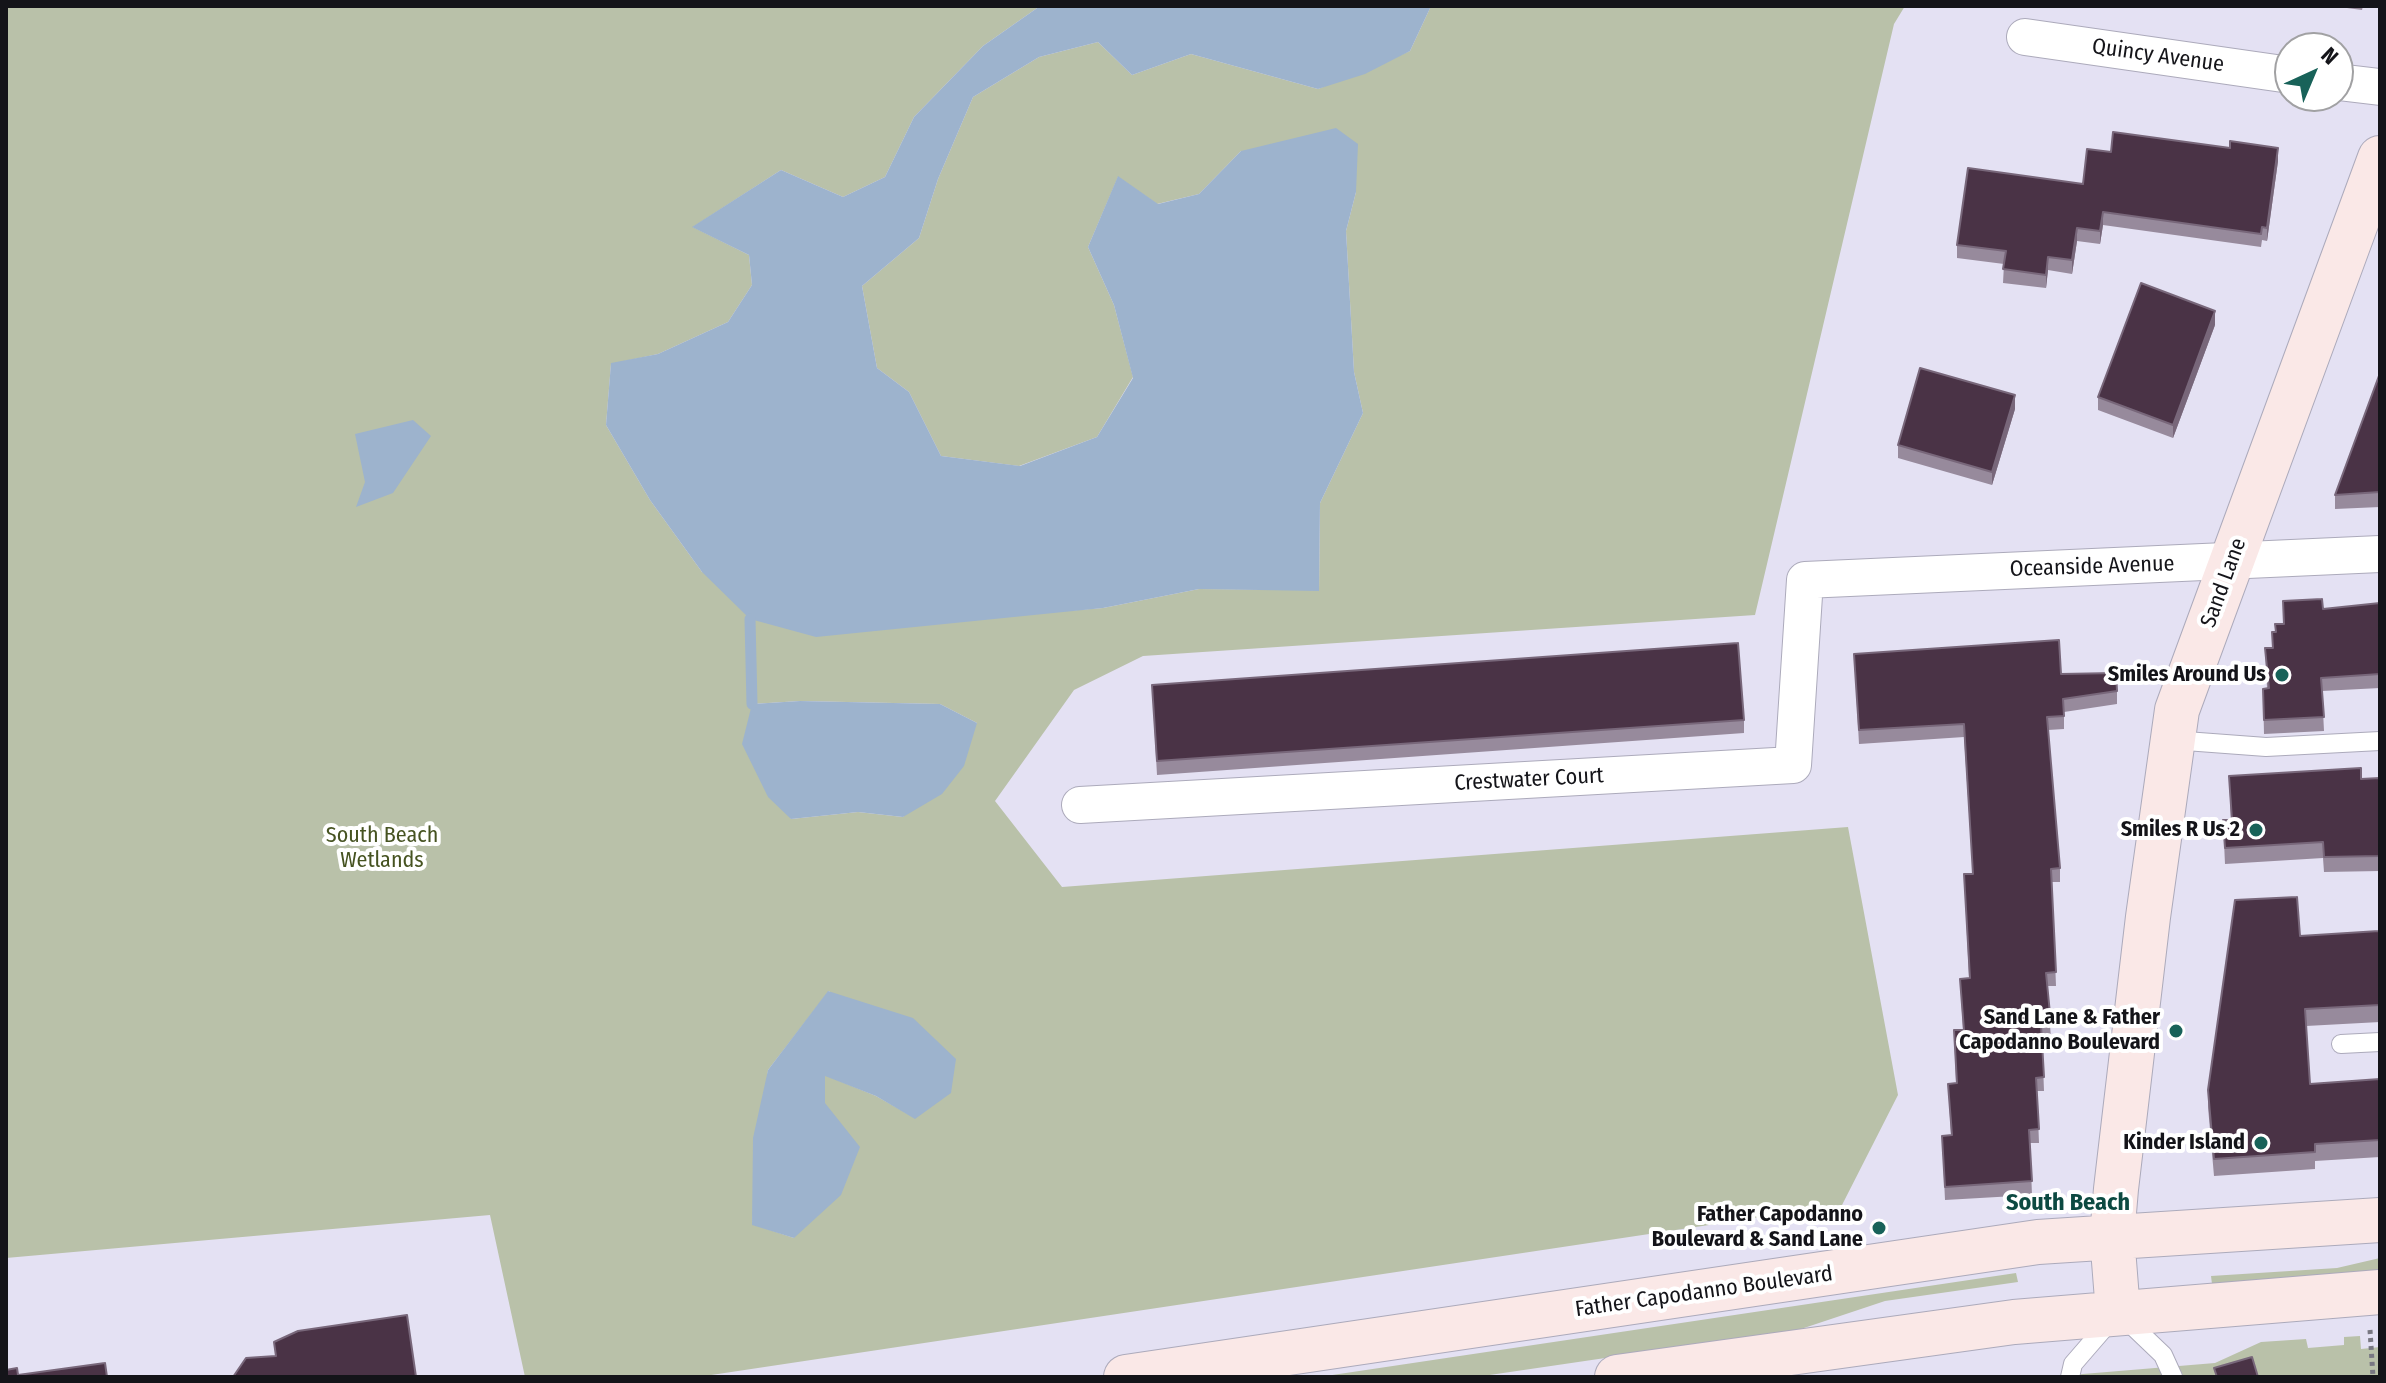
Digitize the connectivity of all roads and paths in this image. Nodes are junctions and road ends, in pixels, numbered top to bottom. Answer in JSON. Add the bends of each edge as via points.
{"nodes":[{"id":1,"x":2025,"y":37,"type":"dead end"},
{"id":2,"x":2274,"y":73,"type":"edge"},
{"id":3,"x":2354,"y":84,"type":"edge"},
{"id":4,"x":2380,"y":87,"type":"edge"},
{"id":5,"x":2380,"y":158,"type":"edge"},
{"id":6,"x":2380,"y":554,"type":"edge"},
{"id":7,"x":2233,"y":561,"type":"junction"},
{"id":8,"x":1805,"y":580,"type":"joint"},
{"id":9,"x":2172,"y":740,"type":"junction"},
{"id":10,"x":2380,"y":741,"type":"edge"},
{"id":11,"x":1080,"y":805,"type":"dead end"},
{"id":12,"x":2380,"y":1042,"type":"edge"},
{"id":13,"x":2341,"y":1044,"type":"dead end"},
{"id":14,"x":2380,"y":1220,"type":"edge"},
{"id":15,"x":2112,"y":1236,"type":"junction"},
{"id":16,"x":2375,"y":1310,"type":"edge"},
{"id":17,"x":2118,"y":1312,"type":"junction"},
{"id":18,"x":1126,"y":1377,"type":"edge"},
{"id":19,"x":1617,"y":1377,"type":"edge"},
{"id":20,"x":2070,"y":1377,"type":"edge"},
{"id":21,"x":2173,"y":1377,"type":"edge"},
{"id":22,"x":2373,"y":1377,"type":"edge"}],
"edges":[{"from":1,"to":2,"type":"street","name":"Quincy Avenue"},
{"from":3,"to":4,"type":"street"},
{"from":5,"to":7,"type":"main road","name":"Sand Lane"},
{"from":6,"to":7,"type":"street","name":"Oceanside Avenue"},
{"from":7,"to":8,"type":"street","name":"Oceanside Avenue"},
{"from":7,"to":9,"type":"main road","name":"Sand Lane","via":[[2177,710]]},
{"from":8,"to":11,"type":"street","name":"Crestwater Court","via":[[1793,765]]},
{"from":9,"to":10,"type":"lane","via":[[2266,747]]},
{"from":9,"to":15,"type":"main road","name":"Sand Lane"},
{"from":12,"to":13,"type":"lane"},
{"from":14,"to":15,"type":"main road","name":"Father Capodanno Boulevard"},
{"from":15,"to":17,"type":"main road","name":"Sand Lane"},
{"from":15,"to":18,"type":"main road","name":"Father Capodanno Boulevard","via":[[2038,1242]]},
{"from":16,"to":17,"type":"main road"},
{"from":16,"to":22,"type":"path"},
{"from":17,"to":19,"type":"main road"},
{"from":17,"to":20,"type":"lane","via":[[2073,1364]]},
{"from":17,"to":21,"type":"lane","via":[[2163,1355]]}]}
